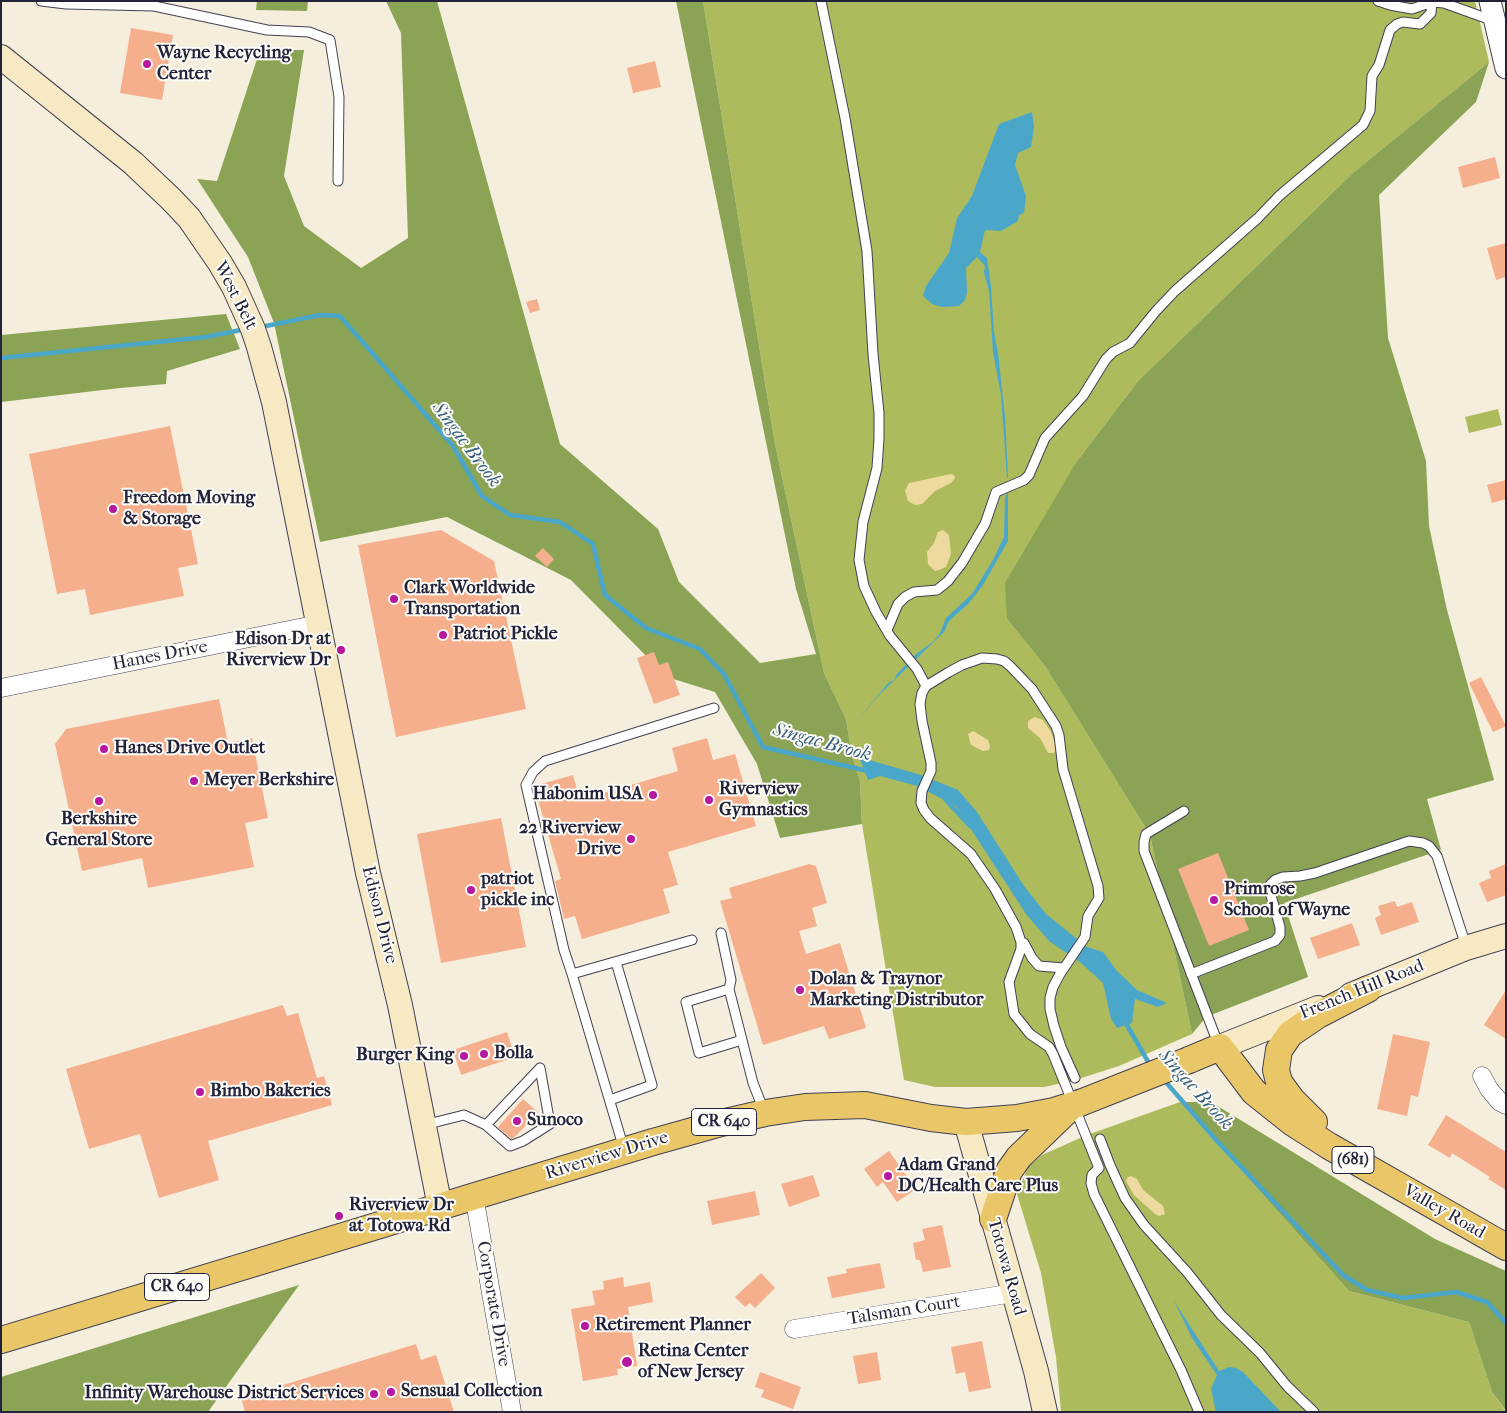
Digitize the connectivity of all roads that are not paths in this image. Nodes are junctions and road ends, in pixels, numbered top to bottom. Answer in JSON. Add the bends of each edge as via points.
{"nodes":[{"id":1,"x":41,"y":1,"type":"edge"},
{"id":2,"x":821,"y":1,"type":"edge"},
{"id":3,"x":1378,"y":1,"type":"edge"},
{"id":4,"x":1432,"y":1,"type":"edge"},
{"id":5,"x":1492,"y":11,"type":"edge"},
{"id":6,"x":1,"y":57,"type":"edge"},
{"id":7,"x":1506,"y":68,"type":"edge"},
{"id":8,"x":338,"y":181,"type":"dead end"},
{"id":9,"x":319,"y":624,"type":"junction"},
{"id":10,"x":887,"y":630,"type":"junction"},
{"id":11,"x":926,"y":686,"type":"junction"},
{"id":12,"x":1,"y":688,"type":"edge"},
{"id":13,"x":714,"y":708,"type":"dead end"},
{"id":14,"x":1184,"y":811,"type":"dead end"},
{"id":15,"x":721,"y":933,"type":"dead end"},
{"id":16,"x":1506,"y":936,"type":"edge"},
{"id":17,"x":692,"y":940,"type":"dead end"},
{"id":18,"x":1021,"y":942,"type":"junction"},
{"id":19,"x":1466,"y":948,"type":"junction"},
{"id":20,"x":616,"y":962,"type":"junction"},
{"id":21,"x":1066,"y":965,"type":"junction"},
{"id":22,"x":572,"y":974,"type":"junction"},
{"id":23,"x":1192,"y":974,"type":"junction"},
{"id":24,"x":729,"y":989,"type":"junction"},
{"id":25,"x":1368,"y":989,"type":"junction"},
{"id":26,"x":742,"y":1040,"type":"junction"},
{"id":27,"x":1049,"y":1047,"type":"junction"},
{"id":28,"x":1061,"y":1047,"type":"junction"},
{"id":29,"x":1220,"y":1048,"type":"junction"},
{"id":30,"x":1482,"y":1076,"type":"dead end"},
{"id":31,"x":1076,"y":1095,"type":"junction"},
{"id":32,"x":610,"y":1100,"type":"junction"},
{"id":33,"x":1506,"y":1105,"type":"edge"},
{"id":34,"x":765,"y":1113,"type":"junction"},
{"id":35,"x":966,"y":1122,"type":"junction"},
{"id":36,"x":424,"y":1125,"type":"junction"},
{"id":37,"x":486,"y":1125,"type":"junction"},
{"id":38,"x":1100,"y":1139,"type":"dead end"},
{"id":39,"x":624,"y":1151,"type":"junction"},
{"id":40,"x":1110,"y":1165,"type":"junction"},
{"id":41,"x":1099,"y":1168,"type":"junction"},
{"id":42,"x":1383,"y":1177,"type":"junction"},
{"id":43,"x":474,"y":1196,"type":"junction"},
{"id":44,"x":440,"y":1207,"type":"junction"},
{"id":45,"x":992,"y":1219,"type":"junction"},
{"id":46,"x":1506,"y":1247,"type":"edge"},
{"id":47,"x":1014,"y":1293,"type":"junction"},
{"id":48,"x":794,"y":1329,"type":"dead end"},
{"id":49,"x":1,"y":1340,"type":"edge"},
{"id":50,"x":512,"y":1412,"type":"edge"},
{"id":51,"x":1045,"y":1412,"type":"edge"},
{"id":52,"x":1199,"y":1412,"type":"edge"},
{"id":53,"x":1314,"y":1412,"type":"edge"}],
"edges":[{"from":1,"to":8,"type":"lane","via":[[154,6],[266,30],[309,32],[330,40],[339,97]]},
{"from":2,"to":10,"type":"lane","via":[[867,251],[879,413],[877,468],[861,534],[859,560],[864,586]]},
{"from":3,"to":4,"type":"lane","via":[[1412,9]]},
{"from":4,"to":5,"type":"lane"},
{"from":4,"to":10,"type":"lane","via":[[1431,13],[1420,24],[1402,22],[1390,30],[1380,64],[1372,76],[1370,111],[1363,125],[1175,291],[1130,343],[1106,359],[1083,396],[1046,438],[1029,475],[996,492],[985,524],[943,587],[914,592],[905,597],[898,604]]},
{"from":5,"to":7,"type":"street"},
{"from":6,"to":9,"type":"main road","name":"West Belt","via":[[133,163],[171,199],[205,240],[229,279],[259,347],[274,402]]},
{"from":9,"to":12,"type":"street","name":"Hanes Drive"},
{"from":9,"to":36,"type":"main road","name":"Edison Drive","via":[[368,873],[400,1004]]},
{"from":10,"to":11,"type":"lane"},
{"from":11,"to":18,"type":"lane","via":[[920,704],[931,771],[920,798],[924,810],[971,854],[1004,904]]},
{"from":11,"to":21,"type":"lane","via":[[962,665],[989,658],[1004,661],[1010,666],[1047,710],[1059,735],[1063,769],[1099,890],[1098,900],[1086,921],[1085,936]]},
{"from":13,"to":22,"type":"lane","via":[[545,761],[533,772],[526,785]]},
{"from":14,"to":23,"type":"lane","via":[[1146,834],[1144,850]]},
{"from":15,"to":24,"type":"lane"},
{"from":16,"to":19,"type":"main road","name":"French Hill Road"},
{"from":17,"to":20,"type":"lane"},
{"from":18,"to":21,"type":"lane","via":[[1039,966]]},
{"from":18,"to":27,"type":"lane","via":[[1009,982],[1011,1003],[1020,1024]]},
{"from":19,"to":23,"type":"lane","via":[[1437,856],[1423,842],[1409,841],[1315,872],[1274,880],[1270,892],[1280,935],[1274,941]]},
{"from":19,"to":25,"type":"main road","name":"French Hill Road"},
{"from":20,"to":22,"type":"lane"},
{"from":20,"to":32,"type":"lane","via":[[652,1085]]},
{"from":21,"to":28,"type":"lane","via":[[1050,998]]},
{"from":22,"to":32,"type":"lane"},
{"from":23,"to":29,"type":"lane"},
{"from":24,"to":26,"type":"lane"},
{"from":24,"to":26,"type":"lane","via":[[686,1002],[699,1053]]},
{"from":25,"to":29,"type":"main road","name":"French Hill Road"},
{"from":25,"to":42,"type":"main road","name":"Valley Road","via":[[1290,1034],[1279,1050],[1276,1070],[1279,1082],[1292,1100],[1350,1153]]},
{"from":26,"to":34,"type":"lane"},
{"from":27,"to":28,"type":"lane"},
{"from":27,"to":31,"type":"lane"},
{"from":28,"to":31,"type":"lane"},
{"from":29,"to":31,"type":"main road","name":"Riverview Drive","number":"CR 640","bridge":true},
{"from":29,"to":42,"type":"main road","name":"Valley Road","number":"(681)","via":[[1242,1077],[1293,1123]]},
{"from":30,"to":33,"type":"street","via":[[1500,1102]]},
{"from":31,"to":35,"type":"main road","name":"Riverview Drive","number":"CR 640","via":[[1017,1118]]},
{"from":31,"to":41,"type":"lane"},
{"from":31,"to":45,"type":"main road","via":[[1009,1171]]},
{"from":32,"to":39,"type":"lane"},
{"from":34,"to":35,"type":"main road","name":"Riverview Drive","number":"CR 640","via":[[865,1104]]},
{"from":34,"to":39,"type":"main road","name":"Riverview Drive","number":"CR 640"},
{"from":35,"to":45,"type":"main road","name":"Totowa Road"},
{"from":36,"to":37,"type":"lane","via":[[464,1115]]},
{"from":36,"to":44,"type":"main road","name":"Edison Drive"},
{"from":37,"to":37,"type":"lane","via":[[510,1146],[550,1124],[540,1068]]},
{"from":38,"to":40,"type":"lane"},
{"from":39,"to":43,"type":"main road","name":"Riverview Drive","number":"CR 640"},
{"from":40,"to":41,"type":"lane"},
{"from":40,"to":53,"type":"lane","via":[[1125,1198],[1144,1225],[1221,1315]]},
{"from":41,"to":52,"type":"lane","via":[[1090,1183],[1094,1194]]},
{"from":42,"to":46,"type":"main road","name":"Valley Road","number":"(681)"},
{"from":43,"to":44,"type":"main road","name":"Riverview Drive","number":"CR 640"},
{"from":43,"to":50,"type":"street","name":"Corporate Drive"},
{"from":44,"to":49,"type":"main road","name":"Riverview Drive","number":"CR 640"},
{"from":45,"to":47,"type":"main road","name":"Totowa Road"},
{"from":47,"to":48,"type":"street","name":"Talsman Court"},
{"from":47,"to":51,"type":"main road","name":"Totowa Road"}]}
